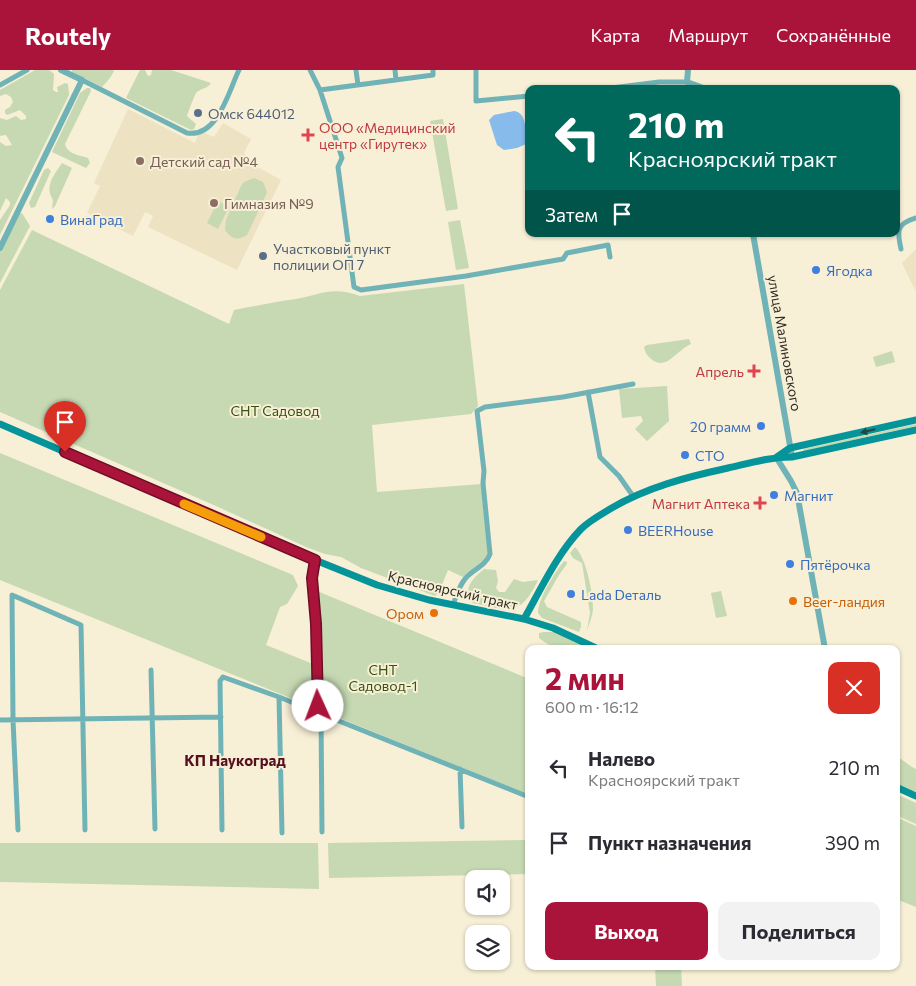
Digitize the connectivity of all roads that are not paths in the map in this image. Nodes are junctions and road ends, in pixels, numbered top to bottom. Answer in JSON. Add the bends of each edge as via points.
{"nodes":[{"id":1,"x":27,"y":70,"type":"edge"},
{"id":2,"x":61,"y":70,"type":"edge"},
{"id":3,"x":239,"y":70,"type":"edge"},
{"id":4,"x":310,"y":70,"type":"edge"},
{"id":5,"x":356,"y":70,"type":"edge"},
{"id":6,"x":395,"y":70,"type":"edge"},
{"id":7,"x":476,"y":70,"type":"edge"},
{"id":8,"x":688,"y":70,"type":"edge"},
{"id":9,"x":433,"y":73,"type":"edge"},
{"id":10,"x":82,"y":80,"type":"junction"},
{"id":11,"x":396,"y":80,"type":"junction"},
{"id":12,"x":687,"y":82,"type":"junction"},
{"id":13,"x":0,"y":85,"type":"edge"},
{"id":14,"x":358,"y":85,"type":"junction"},
{"id":15,"x":635,"y":85,"type":"edge"},
{"id":16,"x":695,"y":85,"type":"edge"},
{"id":17,"x":320,"y":90,"type":"junction"},
{"id":18,"x":525,"y":96,"type":"edge"},
{"id":19,"x":916,"y":218,"type":"edge"},
{"id":20,"x":900,"y":227,"type":"edge"},
{"id":21,"x":753,"y":237,"type":"edge"},
{"id":22,"x":898,"y":237,"type":"edge"},
{"id":23,"x":0,"y":248,"type":"edge"},
{"id":24,"x":901,"y":249,"type":"dead end"},
{"id":25,"x":610,"y":257,"type":"dead end"},
{"id":26,"x":633,"y":384,"type":"dead end"},
{"id":27,"x":588,"y":392,"type":"junction"},
{"id":28,"x":916,"y":420,"type":"edge"},
{"id":29,"x":0,"y":424,"type":"edge"},
{"id":30,"x":916,"y":430,"type":"edge"},
{"id":31,"x":790,"y":448,"type":"junction"},
{"id":32,"x":777,"y":457,"type":"junction"},
{"id":33,"x":792,"y":457,"type":"junction"},
{"id":34,"x":633,"y":496,"type":"junction"},
{"id":35,"x":315,"y":560,"type":"junction"},
{"id":36,"x":453,"y":604,"type":"junction"},
{"id":37,"x":524,"y":619,"type":"junction"},
{"id":38,"x":589,"y":645,"type":"edge"},
{"id":39,"x":824,"y":645,"type":"edge"},
{"id":40,"x":151,"y":670,"type":"dead end"},
{"id":41,"x":279,"y":697,"type":"junction"},
{"id":42,"x":318,"y":706,"type":"dead end"},
{"id":43,"x":321,"y":714,"type":"junction"},
{"id":44,"x":221,"y":717,"type":"junction"},
{"id":45,"x":82,"y":718,"type":"junction"},
{"id":46,"x":152,"y":718,"type":"junction"},
{"id":47,"x":0,"y":720,"type":"edge"},
{"id":48,"x":13,"y":720,"type":"junction"},
{"id":49,"x":460,"y":769,"type":"junction"},
{"id":50,"x":900,"y":789,"type":"edge"},
{"id":51,"x":525,"y":795,"type":"edge"},
{"id":52,"x":916,"y":796,"type":"edge"},
{"id":53,"x":462,"y":827,"type":"dead end"},
{"id":54,"x":155,"y":829,"type":"dead end"},
{"id":55,"x":18,"y":830,"type":"dead end"},
{"id":56,"x":85,"y":830,"type":"dead end"},
{"id":57,"x":222,"y":830,"type":"dead end"},
{"id":58,"x":322,"y":832,"type":"dead end"},
{"id":59,"x":282,"y":833,"type":"dead end"}],
"edges":[{"from":1,"to":13,"type":"street"},
{"from":2,"to":10,"type":"street"},
{"from":3,"to":10,"type":"street","via":[[219,116],[202,131],[193,134]]},
{"from":4,"to":17,"type":"street"},
{"from":5,"to":14,"type":"street"},
{"from":6,"to":11,"type":"street"},
{"from":7,"to":18,"type":"street","via":[[476,101]]},
{"from":8,"to":12,"type":"street"},
{"from":9,"to":11,"type":"street"},
{"from":10,"to":23,"type":"street"},
{"from":11,"to":14,"type":"street"},
{"from":12,"to":15,"type":"street"},
{"from":12,"to":16,"type":"street"},
{"from":14,"to":17,"type":"street"},
{"from":17,"to":25,"type":"street","via":[[342,158],[338,168],[354,287],[362,290],[466,276],[563,258],[567,253],[608,245]]},
{"from":19,"to":20,"type":"street"},
{"from":21,"to":31,"type":"street","name":"улица Малиновского"},
{"from":22,"to":24,"type":"street"},
{"from":26,"to":27,"type":"street"},
{"from":27,"to":34,"type":"street","via":[[600,457]]},
{"from":27,"to":36,"type":"street","via":[[485,407],[477,411],[490,554],[465,579]]},
{"from":28,"to":31,"type":"main road","one_way":true},
{"from":29,"to":35,"type":"main road","name":"Красноярский тракт"},
{"from":30,"to":33,"type":"main road"},
{"from":31,"to":32,"type":"main road"},
{"from":31,"to":33,"type":"street","name":"улица Малиновского"},
{"from":32,"to":33,"type":"main road"},
{"from":32,"to":34,"type":"main road","via":[[683,478]]},
{"from":32,"to":39,"type":"street","via":[[796,493]]},
{"from":34,"to":37,"type":"main road","via":[[582,528]]},
{"from":35,"to":36,"type":"main road","name":"Красноярский тракт","via":[[393,590]]},
{"from":35,"to":42,"type":"street","via":[[312,578]]},
{"from":36,"to":37,"type":"main road","name":"Красноярский тракт"},
{"from":37,"to":38,"type":"main road","name":"Красноярский тракт"},
{"from":40,"to":46,"type":"street"},
{"from":41,"to":43,"type":"street"},
{"from":41,"to":44,"type":"street","via":[[223,677],[220,682]]},
{"from":41,"to":59,"type":"street"},
{"from":43,"to":49,"type":"street"},
{"from":43,"to":58,"type":"street"},
{"from":44,"to":46,"type":"street"},
{"from":44,"to":57,"type":"street"},
{"from":45,"to":46,"type":"street"},
{"from":45,"to":48,"type":"street"},
{"from":45,"to":48,"type":"street","via":[[81,625],[12,595]]},
{"from":45,"to":56,"type":"street"},
{"from":46,"to":54,"type":"street"},
{"from":47,"to":48,"type":"street"},
{"from":48,"to":55,"type":"street"},
{"from":49,"to":51,"type":"street"},
{"from":49,"to":53,"type":"street"},
{"from":50,"to":52,"type":"main road"}]}
